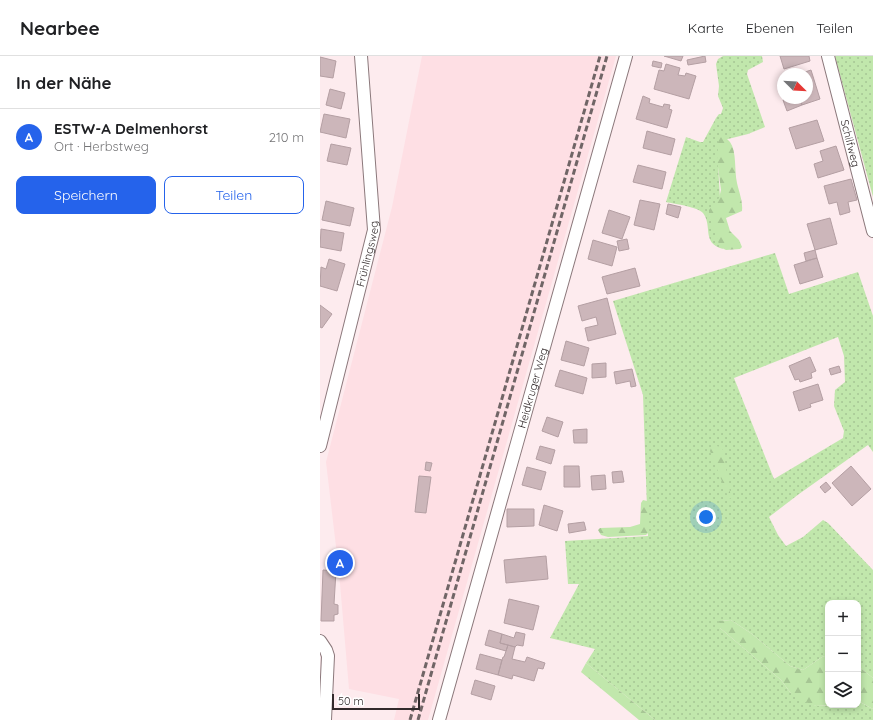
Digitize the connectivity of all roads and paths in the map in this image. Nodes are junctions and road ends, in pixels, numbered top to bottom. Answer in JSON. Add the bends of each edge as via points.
{"nodes":[{"id":1,"x":361,"y":56,"type":"edge"},
{"id":2,"x":626,"y":56,"type":"edge"},
{"id":3,"x":828,"y":56,"type":"edge"},
{"id":4,"x":873,"y":231,"type":"edge"},
{"id":5,"x":320,"y":446,"type":"edge"},
{"id":6,"x":320,"y":641,"type":"edge"},
{"id":7,"x":325,"y":720,"type":"edge"},
{"id":8,"x":439,"y":720,"type":"edge"}],
"edges":[{"from":1,"to":5,"type":"street","name":"Frühlingsweg","via":[[374,230]]},
{"from":2,"to":8,"type":"street","name":"Heidkruger Weg"},
{"from":3,"to":4,"type":"street","name":"Schilfweg"},
{"from":6,"to":7,"type":"street","via":[[328,656]]}]}
